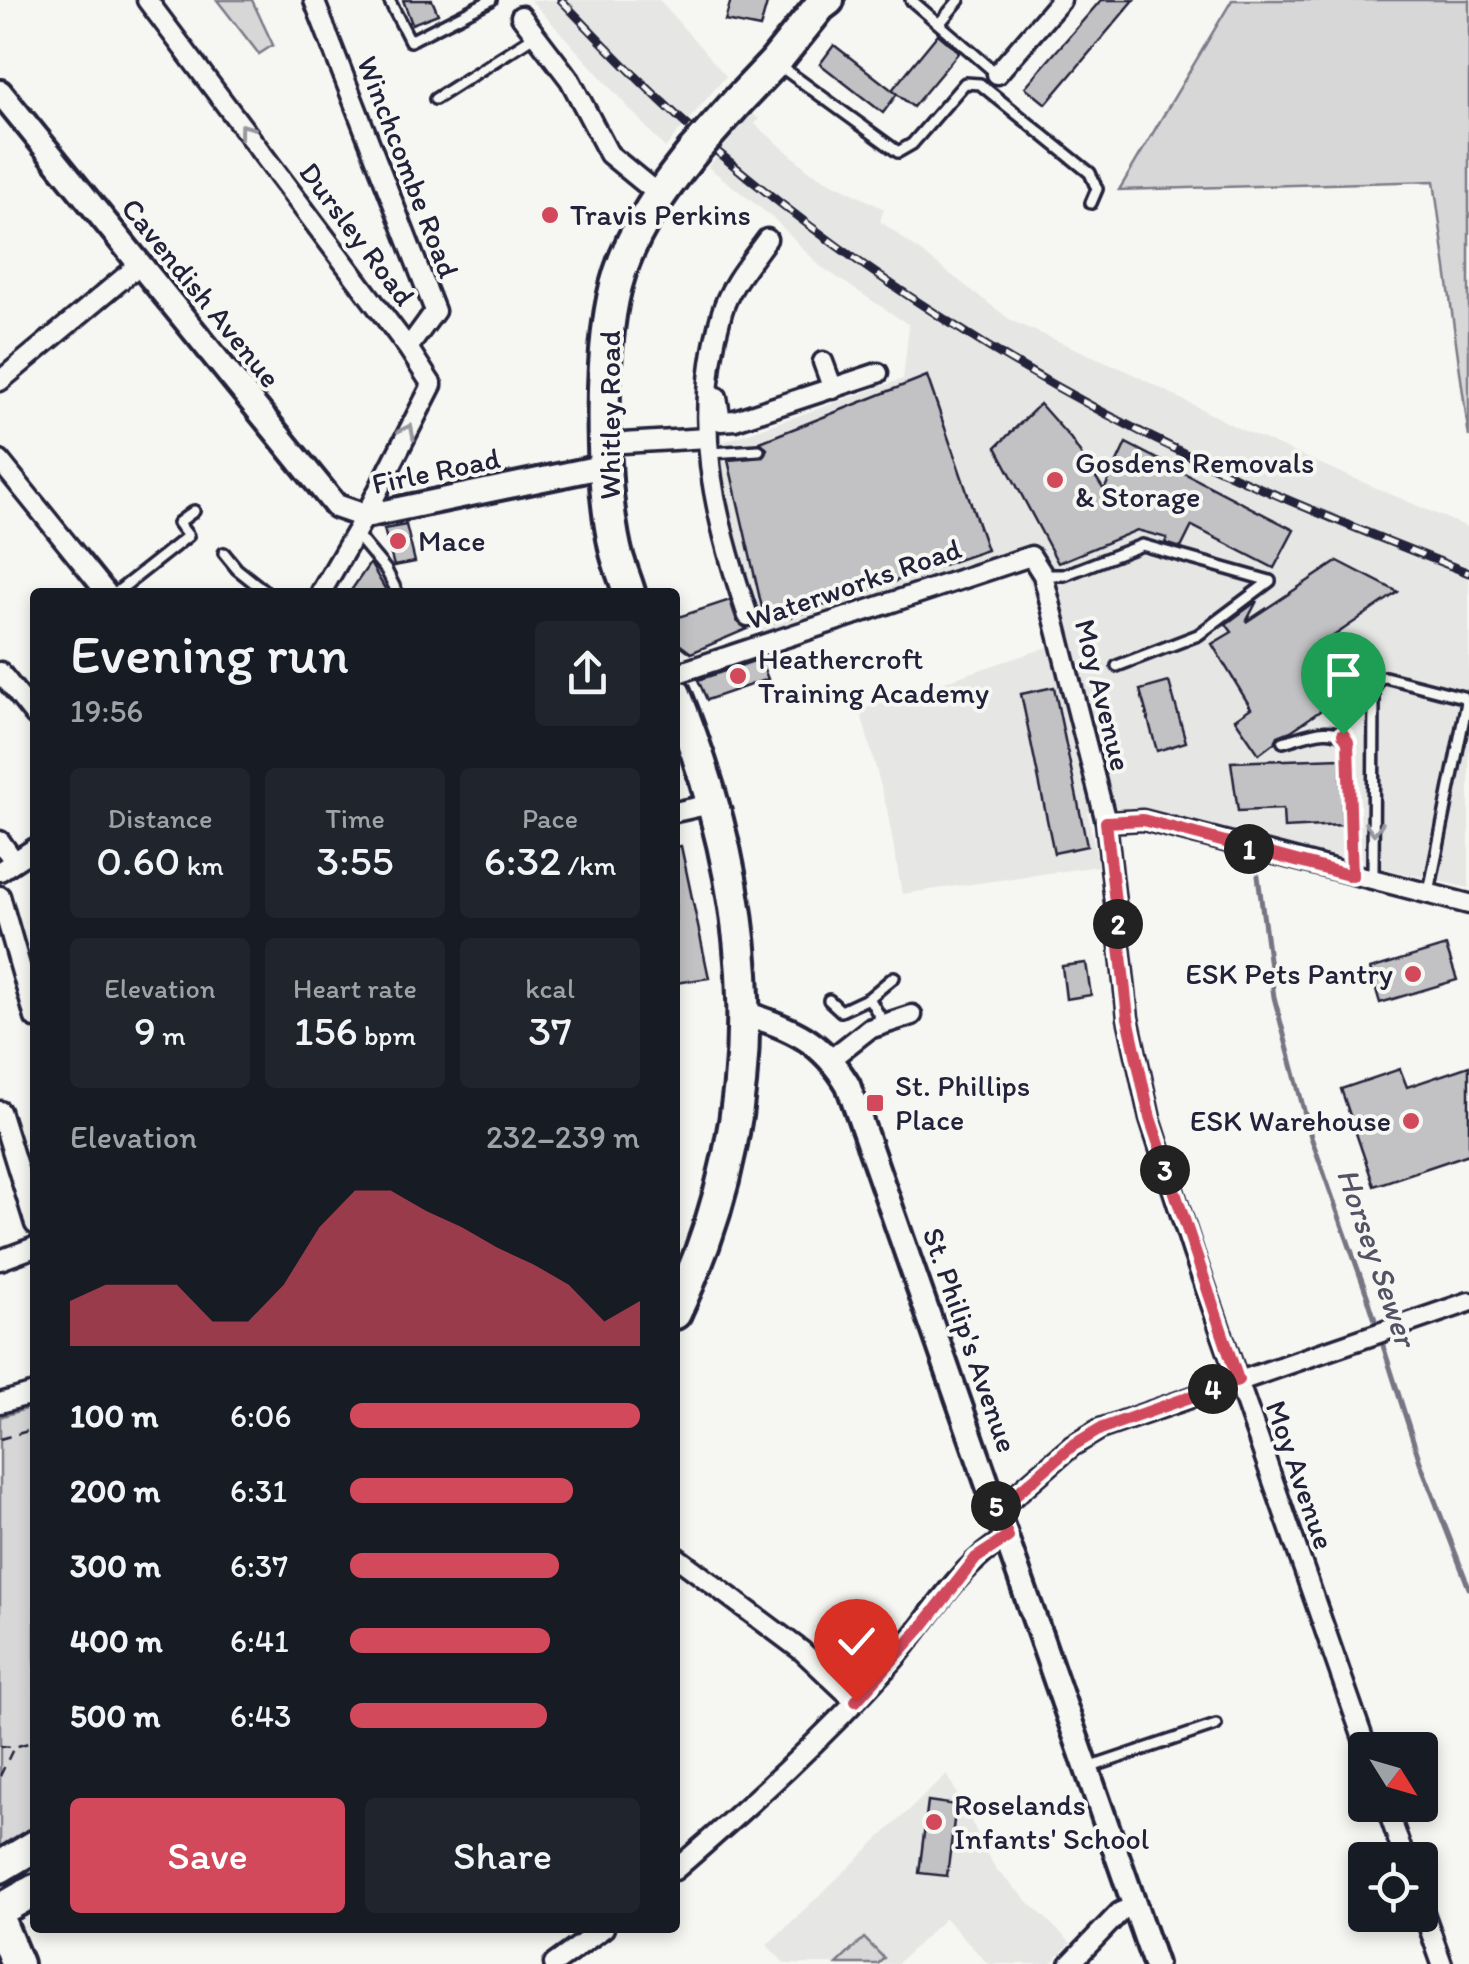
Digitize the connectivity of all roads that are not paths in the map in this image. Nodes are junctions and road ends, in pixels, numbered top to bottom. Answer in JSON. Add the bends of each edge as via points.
{"nodes":[{"id":1,"x":147,"y":0,"type":"edge"},
{"id":2,"x":314,"y":0,"type":"edge"},
{"id":3,"x":389,"y":0,"type":"edge"},
{"id":4,"x":491,"y":0,"type":"edge"},
{"id":5,"x":910,"y":0,"type":"edge"},
{"id":6,"x":959,"y":0,"type":"edge"},
{"id":7,"x":1060,"y":0,"type":"edge"},
{"id":8,"x":822,"y":2,"type":"edge"},
{"id":9,"x":521,"y":16,"type":"dead end"},
{"id":10,"x":939,"y":24,"type":"junction"},
{"id":11,"x":536,"y":35,"type":"junction"},
{"id":12,"x":775,"y":62,"type":"junction"},
{"id":13,"x":997,"y":74,"type":"joint"},
{"id":14,"x":0,"y":92,"type":"edge"},
{"id":15,"x":435,"y":100,"type":"dead end"},
{"id":16,"x":659,"y":195,"type":"junction"},
{"id":17,"x":1092,"y":203,"type":"dead end"},
{"id":18,"x":767,"y":239,"type":"dead end"},
{"id":19,"x":139,"y":265,"type":"junction"},
{"id":20,"x":408,"y":348,"type":"junction"},
{"id":21,"x":823,"y":362,"type":"dead end"},
{"id":22,"x":713,"y":366,"type":"junction"},
{"id":23,"x":878,"y":373,"type":"dead end"},
{"id":24,"x":0,"y":379,"type":"edge"},
{"id":25,"x":833,"y":389,"type":"junction"},
{"id":26,"x":707,"y":446,"type":"junction"},
{"id":27,"x":759,"y":450,"type":"dead end"},
{"id":28,"x":606,"y":455,"type":"junction"},
{"id":29,"x":0,"y":461,"type":"edge"},
{"id":30,"x":194,"y":511,"type":"dead end"},
{"id":31,"x":360,"y":525,"type":"junction"},
{"id":32,"x":224,"y":553,"type":"dead end"},
{"id":33,"x":1043,"y":575,"type":"junction"},
{"id":34,"x":103,"y":588,"type":"edge"},
{"id":35,"x":121,"y":588,"type":"edge"},
{"id":36,"x":261,"y":588,"type":"edge"},
{"id":37,"x":322,"y":588,"type":"edge"},
{"id":38,"x":395,"y":588,"type":"edge"},
{"id":39,"x":628,"y":588,"type":"edge"},
{"id":40,"x":748,"y":616,"type":"dead end"},
{"id":41,"x":1117,"y":666,"type":"dead end"},
{"id":42,"x":0,"y":672,"type":"edge"},
{"id":43,"x":680,"y":672,"type":"edge"},
{"id":44,"x":680,"y":708,"type":"edge"},
{"id":45,"x":30,"y":710,"type":"edge"},
{"id":46,"x":1283,"y":742,"type":"dead end"},
{"id":47,"x":715,"y":803,"type":"junction"},
{"id":48,"x":680,"y":811,"type":"edge"},
{"id":49,"x":1106,"y":822,"type":"junction"},
{"id":50,"x":0,"y":841,"type":"edge"},
{"id":51,"x":30,"y":851,"type":"edge"},
{"id":52,"x":7,"y":866,"type":"edge"},
{"id":53,"x":1352,"y":876,"type":"junction"},
{"id":54,"x":1373,"y":881,"type":"junction"},
{"id":55,"x":1428,"y":895,"type":"junction"},
{"id":56,"x":0,"y":896,"type":"edge"},
{"id":57,"x":1469,"y":904,"type":"edge"},
{"id":58,"x":894,"y":977,"type":"dead end"},
{"id":59,"x":870,"y":998,"type":"junction"},
{"id":60,"x":829,"y":1000,"type":"dead end"},
{"id":61,"x":30,"y":1001,"type":"edge"},
{"id":62,"x":745,"y":1013,"type":"junction"},
{"id":63,"x":912,"y":1016,"type":"dead end"},
{"id":64,"x":883,"y":1022,"type":"junction"},
{"id":65,"x":832,"y":1058,"type":"junction"},
{"id":66,"x":0,"y":1110,"type":"edge"},
{"id":67,"x":30,"y":1208,"type":"edge"},
{"id":68,"x":30,"y":1249,"type":"edge"},
{"id":69,"x":0,"y":1260,"type":"edge"},
{"id":70,"x":1469,"y":1302,"type":"edge"},
{"id":71,"x":680,"y":1303,"type":"edge"},
{"id":72,"x":1238,"y":1380,"type":"junction"},
{"id":73,"x":30,"y":1394,"type":"edge"},
{"id":74,"x":0,"y":1403,"type":"edge"},
{"id":75,"x":996,"y":1506,"type":"junction"},
{"id":76,"x":1008,"y":1537,"type":"junction"},
{"id":77,"x":680,"y":1560,"type":"edge"},
{"id":78,"x":856,"y":1701,"type":"junction"},
{"id":79,"x":1216,"y":1725,"type":"dead end"},
{"id":80,"x":1361,"y":1732,"type":"edge"},
{"id":81,"x":1088,"y":1768,"type":"junction"},
{"id":82,"x":30,"y":1849,"type":"edge"},
{"id":83,"x":680,"y":1865,"type":"edge"},
{"id":84,"x":0,"y":1868,"type":"edge"},
{"id":85,"x":30,"y":1893,"type":"edge"},
{"id":86,"x":1136,"y":1906,"type":"junction"},
{"id":87,"x":0,"y":1910,"type":"edge"},
{"id":88,"x":0,"y":1923,"type":"edge"},
{"id":89,"x":1431,"y":1932,"type":"edge"},
{"id":90,"x":597,"y":1933,"type":"edge"},
{"id":91,"x":17,"y":1964,"type":"edge"},
{"id":92,"x":554,"y":1964,"type":"edge"},
{"id":93,"x":1070,"y":1964,"type":"edge"},
{"id":94,"x":1155,"y":1964,"type":"edge"},
{"id":95,"x":1442,"y":1964,"type":"edge"}],
"edges":[{"from":20,"to":1,"type":"street","name":"Dursley Road","one_way":true},
{"from":2,"to":20,"type":"street","name":"Winchcombe Road","via":[[434,311]]},
{"from":3,"to":4,"type":"lane","via":[[410,40]]},
{"from":5,"to":10,"type":"lane"},
{"from":6,"to":10,"type":"lane"},
{"from":7,"to":13,"type":"street"},
{"from":8,"to":12,"type":"main road","name":"Whitley Road"},
{"from":9,"to":11,"type":"street"},
{"from":10,"to":13,"type":"lane"},
{"from":11,"to":15,"type":"lane"},
{"from":11,"to":16,"type":"street","via":[[570,80],[608,154]]},
{"from":12,"to":16,"type":"main road","name":"Whitley Road","bridge":true},
{"from":12,"to":17,"type":"lane","via":[[898,152],[965,83],[980,84],[1090,173]]},
{"from":14,"to":19,"type":"street","name":"Cavendish Avenue"},
{"from":16,"to":28,"type":"main road","name":"Whitley Road","via":[[620,270],[610,313]]},
{"from":18,"to":22,"type":"street","via":[[723,309]]},
{"from":19,"to":24,"type":"street"},
{"from":19,"to":31,"type":"street","name":"Cavendish Avenue","via":[[336,506]]},
{"from":31,"to":20,"type":"street","name":"Dursley Road","one_way":true,"via":[[432,385]]},
{"from":21,"to":25,"type":"street"},
{"from":22,"to":25,"type":"street","via":[[722,422]]},
{"from":22,"to":26,"type":"street"},
{"from":23,"to":25,"type":"street"},
{"from":26,"to":27,"type":"lane"},
{"from":26,"to":28,"type":"street"},
{"from":26,"to":40,"type":"street","via":[[722,541]]},
{"from":28,"to":31,"type":"street","name":"Firle Road"},
{"from":28,"to":39,"type":"main road","name":"Whitley Road","via":[[615,549]]},
{"from":29,"to":34,"type":"street"},
{"from":30,"to":35,"type":"lane","via":[[178,523],[188,536]]},
{"from":31,"to":37,"type":"street","name":"Firle Road"},
{"from":31,"to":38,"type":"lane"},
{"from":32,"to":36,"type":"lane"},
{"from":33,"to":41,"type":"lane","via":[[1064,575],[1142,545],[1270,581],[1198,636]]},
{"from":33,"to":43,"type":"street","name":"Waterworks Road","via":[[1031,556],[1014,559]]},
{"from":33,"to":49,"type":"street","name":"Moy Avenue"},
{"from":42,"to":45,"type":"street"},
{"from":44,"to":47,"type":"main road"},
{"from":46,"to":53,"type":"lane","via":[[1332,730],[1348,742]]},
{"from":47,"to":48,"type":"street"},
{"from":47,"to":62,"type":"main road"},
{"from":49,"to":53,"type":"street","via":[[1143,820]]},
{"from":49,"to":72,"type":"street","name":"Moy Avenue","via":[[1128,1018],[1150,1118]]},
{"from":50,"to":52,"type":"street"},
{"from":51,"to":52,"type":"street"},
{"from":53,"to":54,"type":"street"},
{"from":54,"to":55,"type":"street"},
{"from":55,"to":54,"type":"lane","one_way":true,"via":[[1467,702],[1385,677],[1374,690]]},
{"from":55,"to":57,"type":"street"},
{"from":56,"to":61,"type":"street"},
{"from":58,"to":59,"type":"lane"},
{"from":59,"to":60,"type":"lane","via":[[840,1011]]},
{"from":59,"to":64,"type":"lane"},
{"from":62,"to":65,"type":"street","via":[[796,1033]]},
{"from":62,"to":71,"type":"main road","via":[[726,1169]]},
{"from":63,"to":64,"type":"street"},
{"from":64,"to":65,"type":"street"},
{"from":65,"to":75,"type":"street","name":"St. Philip's Avenue","via":[[848,1085]]},
{"from":66,"to":67,"type":"street"},
{"from":68,"to":69,"type":"street"},
{"from":70,"to":72,"type":"street"},
{"from":72,"to":75,"type":"street","via":[[1100,1429]]},
{"from":72,"to":80,"type":"street","name":"Moy Avenue"},
{"from":73,"to":74,"type":"street"},
{"from":75,"to":76,"type":"street","name":"St. Philip's Avenue"},
{"from":76,"to":78,"type":"street","via":[[976,1558]]},
{"from":76,"to":81,"type":"street","name":"St. Philip's Avenue"},
{"from":77,"to":78,"type":"street","via":[[802,1651]]},
{"from":78,"to":83,"type":"street"},
{"from":79,"to":81,"type":"lane"},
{"from":81,"to":86,"type":"street","name":"St. Philip's Avenue"},
{"from":82,"to":84,"type":"main road"},
{"from":85,"to":87,"type":"main road"},
{"from":86,"to":93,"type":"street","via":[[1120,1912]]},
{"from":86,"to":94,"type":"street","name":"St. Philip's Avenue"},
{"from":88,"to":91,"type":"main road"},
{"from":89,"to":95,"type":"street"},
{"from":90,"to":92,"type":"street"}]}
